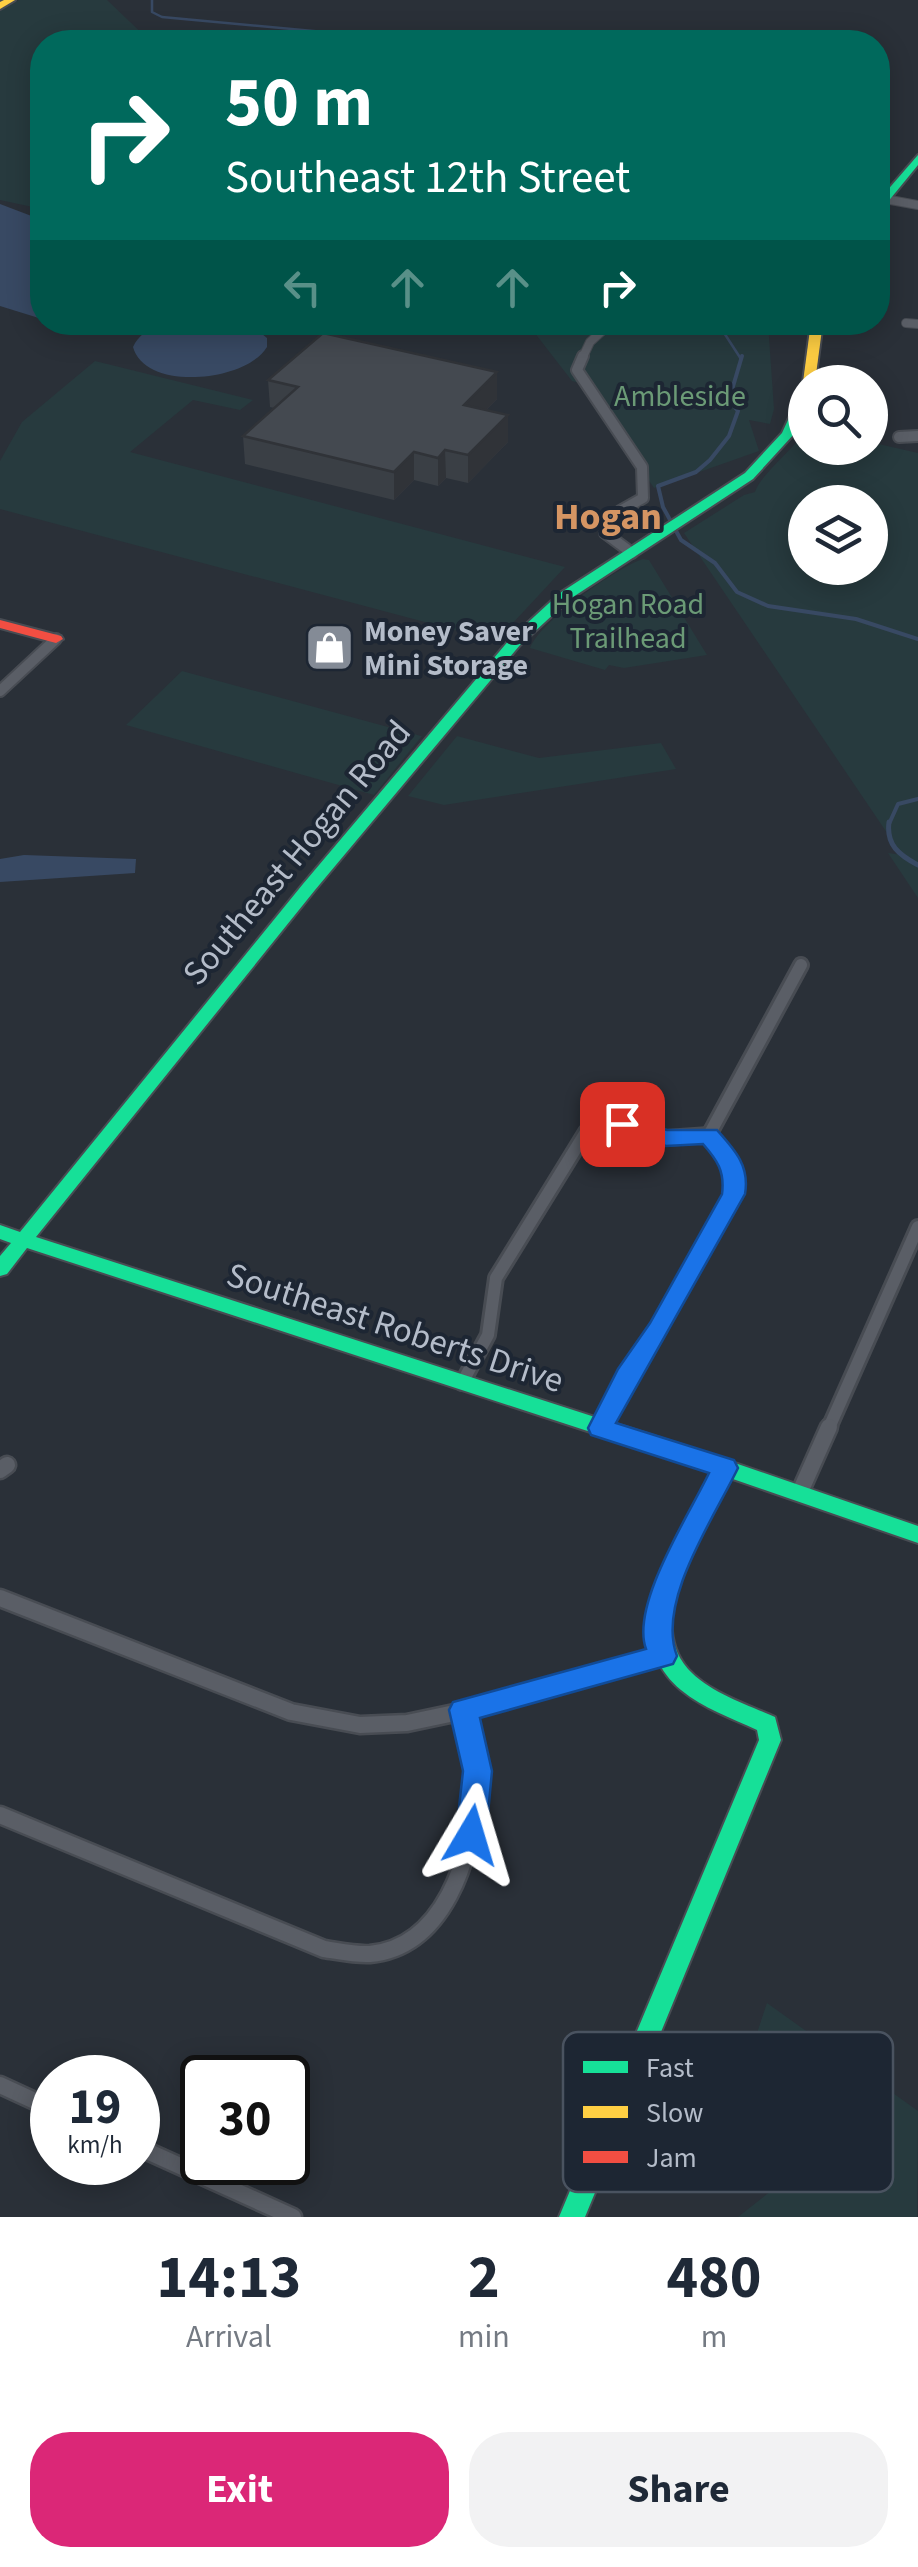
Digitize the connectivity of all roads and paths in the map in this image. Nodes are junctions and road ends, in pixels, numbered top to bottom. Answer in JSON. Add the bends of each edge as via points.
{"nodes":[{"id":1,"x":918,"y":158,"type":"edge"},
{"id":2,"x":890,"y":192,"type":"edge"},
{"id":3,"x":890,"y":203,"type":"edge"},
{"id":4,"x":918,"y":205,"type":"edge"},
{"id":5,"x":906,"y":322,"type":"dead end"},
{"id":6,"x":918,"y":324,"type":"edge"},
{"id":7,"x":598,"y":335,"type":"edge"},
{"id":8,"x":815,"y":335,"type":"edge"},
{"id":9,"x":811,"y":365,"type":"edge"},
{"id":10,"x":788,"y":434,"type":"edge"},
{"id":11,"x":918,"y":436,"type":"edge"},
{"id":12,"x":899,"y":437,"type":"dead end"},
{"id":13,"x":632,"y":554,"type":"junction"},
{"id":14,"x":0,"y":624,"type":"edge"},
{"id":15,"x":56,"y":639,"type":"joint"},
{"id":16,"x":0,"y":676,"type":"edge"},
{"id":17,"x":12,"y":680,"type":"junction"},
{"id":18,"x":0,"y":692,"type":"edge"},
{"id":19,"x":801,"y":966,"type":"dead end"},
{"id":20,"x":709,"y":1135,"type":"junction"},
{"id":21,"x":918,"y":1227,"type":"edge"},
{"id":22,"x":0,"y":1232,"type":"edge"},
{"id":23,"x":23,"y":1240,"type":"junction"},
{"id":24,"x":0,"y":1269,"type":"edge"},
{"id":25,"x":462,"y":1383,"type":"junction"},
{"id":26,"x":600,"y":1428,"type":"junction"},
{"id":27,"x":725,"y":1468,"type":"junction"},
{"id":28,"x":800,"y":1492,"type":"junction"},
{"id":29,"x":918,"y":1534,"type":"edge"},
{"id":30,"x":0,"y":1598,"type":"edge"},
{"id":31,"x":663,"y":1656,"type":"junction"},
{"id":32,"x":464,"y":1710,"type":"junction"},
{"id":33,"x":0,"y":1814,"type":"edge"},
{"id":34,"x":649,"y":2032,"type":"edge"},
{"id":35,"x":0,"y":2085,"type":"edge"},
{"id":36,"x":30,"y":2099,"type":"edge"},
{"id":37,"x":160,"y":2157,"type":"edge"},
{"id":38,"x":582,"y":2192,"type":"edge"},
{"id":39,"x":293,"y":2217,"type":"edge"},
{"id":40,"x":572,"y":2217,"type":"edge"}],
"edges":[{"from":1,"to":2,"type":"main road"},
{"from":3,"to":4,"type":"street"},
{"from":5,"to":6,"type":"street"},
{"from":7,"to":13,"type":"street","via":[[577,370],[642,467],[642,498],[605,533]]},
{"from":8,"to":9,"type":"main road"},
{"from":10,"to":13,"type":"main road","name":"Southeast Hogan Road","via":[[729,491]]},
{"from":11,"to":12,"type":"street"},
{"from":13,"to":23,"type":"main road","name":"Southeast Hogan Road","via":[[565,596],[515,642]]},
{"from":14,"to":15,"type":"main road"},
{"from":15,"to":17,"type":"street"},
{"from":16,"to":17,"type":"street"},
{"from":17,"to":18,"type":"street"},
{"from":19,"to":20,"type":"street"},
{"from":20,"to":25,"type":"street","via":[[666,1138],[603,1122],[586,1132],[496,1278],[488,1336]]},
{"from":20,"to":26,"type":"street","via":[[733,1166],[734,1194]]},
{"from":21,"to":28,"type":"street"},
{"from":22,"to":23,"type":"main road","name":"Southeast Roberts Drive"},
{"from":23,"to":24,"type":"main road","name":"Southeast Hogan Road"},
{"from":23,"to":25,"type":"main road","name":"Southeast Roberts Drive"},
{"from":25,"to":26,"type":"main road","name":"Southeast Roberts Drive"},
{"from":26,"to":27,"type":"main road","name":"Southeast Roberts Drive"},
{"from":27,"to":28,"type":"main road","name":"Southeast Roberts Drive"},
{"from":27,"to":31,"type":"main road","via":[[658,1606],[656,1639]]},
{"from":28,"to":29,"type":"main road","name":"Southeast Roberts Drive"},
{"from":30,"to":32,"type":"street","via":[[313,1718],[384,1725]]},
{"from":31,"to":32,"type":"street"},
{"from":31,"to":34,"type":"main road","via":[[699,1692],[767,1724],[770,1740]]},
{"from":32,"to":33,"type":"street","via":[[477,1771],[465,1856],[434,1916],[392,1952],[358,1956],[324,1949]]},
{"from":35,"to":36,"type":"street"},
{"from":37,"to":39,"type":"street"},
{"from":38,"to":40,"type":"main road"}]}
